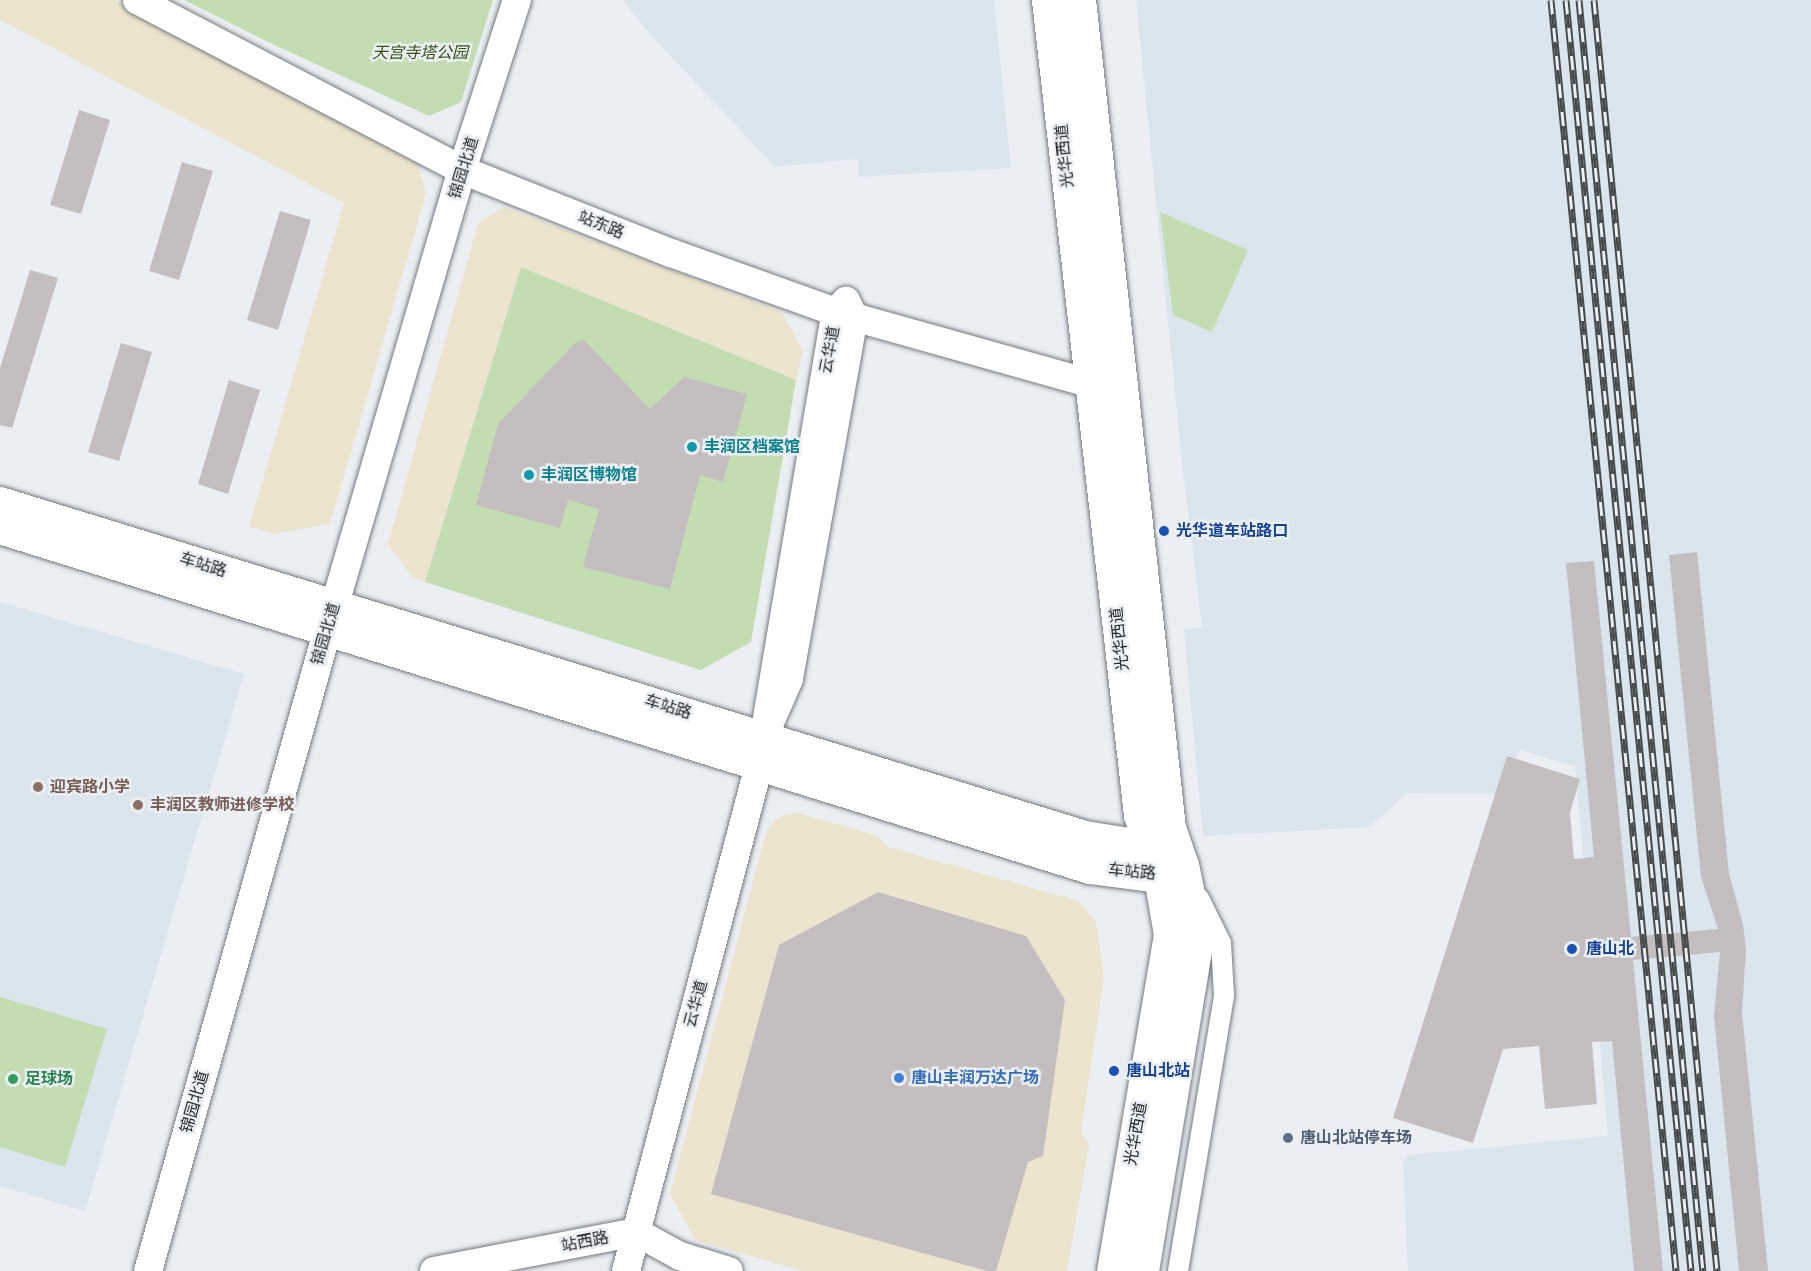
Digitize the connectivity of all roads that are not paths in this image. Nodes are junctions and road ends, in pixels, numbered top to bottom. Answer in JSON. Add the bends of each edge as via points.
{"nodes":[{"id":1,"x":137,"y":0,"type":"edge"},
{"id":2,"x":171,"y":0,"type":"edge"},
{"id":3,"x":516,"y":0,"type":"edge"},
{"id":4,"x":1048,"y":0,"type":"edge"},
{"id":5,"x":1080,"y":0,"type":"edge"},
{"id":6,"x":465,"y":163,"type":"junction"},
{"id":7,"x":845,"y":310,"type":"junction"},
{"id":8,"x":1116,"y":328,"type":"junction"},
{"id":9,"x":1089,"y":365,"type":"junction"},
{"id":10,"x":0,"y":503,"type":"edge"},
{"id":11,"x":0,"y":528,"type":"edge"},
{"id":12,"x":331,"y":617,"type":"junction"},
{"id":13,"x":761,"y":751,"type":"junction"},
{"id":14,"x":1148,"y":847,"type":"junction"},
{"id":15,"x":1172,"y":871,"type":"junction"},
{"id":16,"x":636,"y":1232,"type":"junction"},
{"id":17,"x":148,"y":1271,"type":"edge"},
{"id":18,"x":434,"y":1271,"type":"edge"},
{"id":19,"x":626,"y":1271,"type":"edge"},
{"id":20,"x":729,"y":1271,"type":"edge"},
{"id":21,"x":1113,"y":1271,"type":"edge"},
{"id":22,"x":1143,"y":1271,"type":"edge"},
{"id":23,"x":1178,"y":1271,"type":"edge"}],
"edges":[{"from":1,"to":6,"type":"street","name":"站东路"},
{"from":2,"to":6,"type":"street","name":"站东路"},
{"from":3,"to":6,"type":"street","name":"锦园北道"},
{"from":4,"to":9,"type":"main road","name":"光华西道"},
{"from":5,"to":8,"type":"main road","name":"光华西道"},
{"from":6,"to":7,"type":"street","name":"站东路","via":[[655,232]]},
{"from":6,"to":12,"type":"street","name":"锦园北道"},
{"from":7,"to":9,"type":"street","name":"站东路"},
{"from":7,"to":13,"type":"street","name":"云华道"},
{"from":8,"to":9,"type":"main road"},
{"from":8,"to":15,"type":"main road","name":"光华西道"},
{"from":9,"to":14,"type":"main road","name":"光华西道","via":[[1140,815]]},
{"from":10,"to":12,"type":"main road","name":"车站路"},
{"from":11,"to":12,"type":"main road","name":"车站路"},
{"from":12,"to":13,"type":"main road","name":"车站路"},
{"from":12,"to":17,"type":"street","name":"锦园北道"},
{"from":13,"to":14,"type":"main road","name":"车站路","via":[[1085,837]]},
{"from":13,"to":15,"type":"main road","name":"车站路","via":[[1090,868]]},
{"from":13,"to":16,"type":"street","name":"云华道"},
{"from":14,"to":15,"type":"main road","name":"光华西道"},
{"from":15,"to":21,"type":"main road","name":"光华西道","via":[[1170,935]]},
{"from":15,"to":22,"type":"main road","name":"光华西道","via":[[1198,939]]},
{"from":15,"to":23,"type":"street","via":[[1221,943],[1224,995]]},
{"from":16,"to":18,"type":"street","name":"站西路"},
{"from":16,"to":19,"type":"street","name":"云华道"},
{"from":16,"to":20,"type":"street","via":[[680,1256]]}]}
